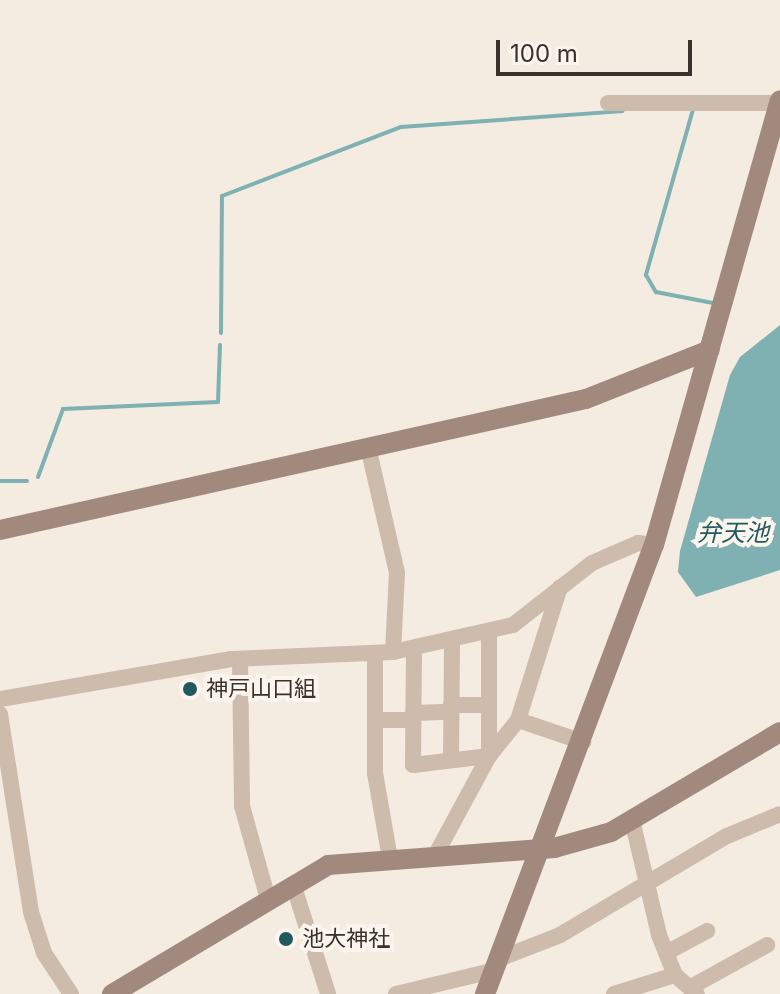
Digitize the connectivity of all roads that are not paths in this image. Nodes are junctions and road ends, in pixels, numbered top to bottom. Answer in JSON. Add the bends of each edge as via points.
{"nodes":[{"id":1,"x":780,"y":102,"type":"edge"},
{"id":2,"x":608,"y":103,"type":"dead end"},
{"id":3,"x":710,"y":350,"type":"junction"},
{"id":4,"x":368,"y":447,"type":"junction"},
{"id":5,"x":0,"y":530,"type":"edge"},
{"id":6,"x":654,"y":545,"type":"junction"},
{"id":7,"x":560,"y":587,"type":"junction"},
{"id":8,"x":489,"y":632,"type":"junction"},
{"id":9,"x":452,"y":643,"type":"junction"},
{"id":10,"x":414,"y":649,"type":"junction"},
{"id":11,"x":393,"y":652,"type":"junction"},
{"id":12,"x":375,"y":655,"type":"junction"},
{"id":13,"x":240,"y":660,"type":"junction"},
{"id":14,"x":0,"y":699,"type":"edge"},
{"id":15,"x":488,"y":705,"type":"junction"},
{"id":16,"x":451,"y":709,"type":"junction"},
{"id":17,"x":0,"y":714,"type":"edge"},
{"id":18,"x":413,"y":717,"type":"junction"},
{"id":19,"x":376,"y":720,"type":"junction"},
{"id":20,"x":518,"y":720,"type":"junction"},
{"id":21,"x":780,"y":732,"type":"edge"},
{"id":22,"x":583,"y":742,"type":"junction"},
{"id":23,"x":489,"y":756,"type":"junction"},
{"id":24,"x":451,"y":760,"type":"junction"},
{"id":25,"x":780,"y":814,"type":"edge"},
{"id":26,"x":633,"y":824,"type":"junction"},
{"id":27,"x":540,"y":847,"type":"junction"},
{"id":28,"x":436,"y":854,"type":"junction"},
{"id":29,"x":390,"y":859,"type":"junction"},
{"id":30,"x":293,"y":884,"type":"junction"},
{"id":31,"x":645,"y":886,"type":"junction"},
{"id":32,"x":268,"y":899,"type":"junction"},
{"id":33,"x":707,"y":931,"type":"dead end"},
{"id":34,"x":767,"y":945,"type":"dead end"},
{"id":35,"x":666,"y":953,"type":"junction"},
{"id":36,"x":494,"y":966,"type":"junction"},
{"id":37,"x":675,"y":975,"type":"junction"},
{"id":38,"x":694,"y":990,"type":"edge"},
{"id":39,"x":71,"y":994,"type":"edge"},
{"id":40,"x":112,"y":994,"type":"edge"},
{"id":41,"x":328,"y":994,"type":"edge"},
{"id":42,"x":396,"y":994,"type":"edge"},
{"id":43,"x":485,"y":994,"type":"edge"},
{"id":44,"x":614,"y":994,"type":"edge"}],
"edges":[{"from":1,"to":2,"type":"street"},
{"from":1,"to":3,"type":"street"},
{"from":3,"to":4,"type":"street","via":[[586,399]]},
{"from":3,"to":6,"type":"street"},
{"from":4,"to":5,"type":"street"},
{"from":4,"to":11,"type":"street","via":[[397,573]]},
{"from":6,"to":7,"type":"street","via":[[638,543],[592,563]]},
{"from":6,"to":22,"type":"street"},
{"from":7,"to":8,"type":"street","via":[[513,625]]},
{"from":7,"to":20,"type":"street"},
{"from":8,"to":9,"type":"street"},
{"from":8,"to":15,"type":"street"},
{"from":9,"to":10,"type":"street"},
{"from":9,"to":16,"type":"street"},
{"from":10,"to":11,"type":"street"},
{"from":10,"to":18,"type":"street"},
{"from":11,"to":12,"type":"street"},
{"from":12,"to":13,"type":"street"},
{"from":12,"to":19,"type":"street"},
{"from":13,"to":14,"type":"street"},
{"from":13,"to":32,"type":"street","via":[[242,806]]},
{"from":15,"to":16,"type":"street"},
{"from":15,"to":23,"type":"street"},
{"from":16,"to":18,"type":"street"},
{"from":16,"to":24,"type":"street"},
{"from":17,"to":39,"type":"street","via":[[31,912],[44,953]]},
{"from":18,"to":19,"type":"street"},
{"from":18,"to":24,"type":"street","via":[[413,765]]},
{"from":19,"to":29,"type":"street"},
{"from":20,"to":22,"type":"street"},
{"from":20,"to":23,"type":"street"},
{"from":21,"to":26,"type":"street"},
{"from":22,"to":27,"type":"street"},
{"from":23,"to":24,"type":"street"},
{"from":23,"to":28,"type":"street"},
{"from":25,"to":31,"type":"street","via":[[727,836]]},
{"from":26,"to":27,"type":"street"},
{"from":26,"to":31,"type":"street"},
{"from":27,"to":28,"type":"street"},
{"from":27,"to":36,"type":"street"},
{"from":28,"to":29,"type":"street"},
{"from":29,"to":30,"type":"street","via":[[328,865]]},
{"from":30,"to":32,"type":"street"},
{"from":30,"to":41,"type":"street"},
{"from":31,"to":35,"type":"street"},
{"from":31,"to":36,"type":"street"},
{"from":32,"to":40,"type":"street"},
{"from":33,"to":35,"type":"street"},
{"from":34,"to":38,"type":"street"},
{"from":35,"to":37,"type":"street"},
{"from":36,"to":42,"type":"street"},
{"from":36,"to":43,"type":"street"},
{"from":37,"to":38,"type":"street"},
{"from":37,"to":44,"type":"street"}]}
